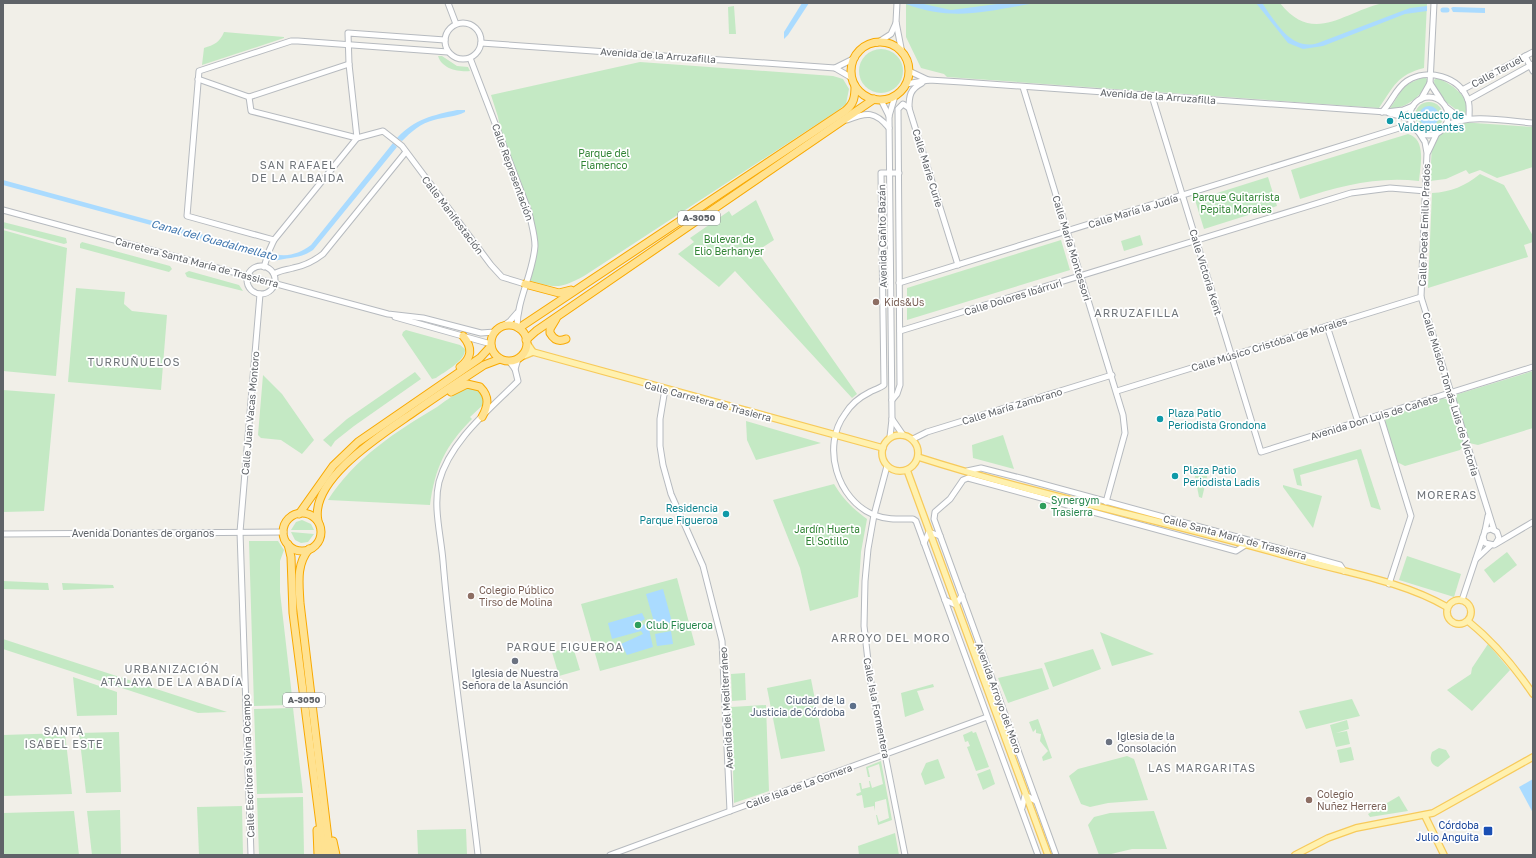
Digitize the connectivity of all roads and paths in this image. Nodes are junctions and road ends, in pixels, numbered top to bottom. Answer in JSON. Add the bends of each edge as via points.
{"nodes":[{"id":1,"x":448,"y":3,"type":"edge"},
{"id":2,"x":897,"y":3,"type":"edge"},
{"id":3,"x":1434,"y":3,"type":"edge"},
{"id":4,"x":896,"y":22,"type":"junction"},
{"id":5,"x":456,"y":24,"type":"junction"},
{"id":6,"x":444,"y":40,"type":"junction"},
{"id":7,"x":877,"y":42,"type":"junction"},
{"id":8,"x":481,"y":43,"type":"junction"},
{"id":9,"x":347,"y":44,"type":"junction"},
{"id":10,"x":448,"y":52,"type":"junction"},
{"id":11,"x":1533,"y":52,"type":"edge"},
{"id":12,"x":902,"y":53,"type":"junction"},
{"id":13,"x":1525,"y":56,"type":"junction"},
{"id":14,"x":470,"y":58,"type":"junction"},
{"id":15,"x":855,"y":58,"type":"junction"},
{"id":16,"x":349,"y":64,"type":"junction"},
{"id":17,"x":1532,"y":67,"type":"edge"},
{"id":18,"x":835,"y":68,"type":"junction"},
{"id":19,"x":909,"y":71,"type":"junction"},
{"id":20,"x":1431,"y":74,"type":"junction"},
{"id":21,"x":852,"y":78,"type":"junction"},
{"id":22,"x":198,"y":79,"type":"junction"},
{"id":23,"x":929,"y":80,"type":"junction"},
{"id":24,"x":1430,"y":83,"type":"junction"},
{"id":25,"x":906,"y":84,"type":"junction"},
{"id":26,"x":855,"y":86,"type":"junction"},
{"id":27,"x":1023,"y":87,"type":"junction"},
{"id":28,"x":1462,"y":90,"type":"junction"},
{"id":29,"x":895,"y":96,"type":"junction"},
{"id":30,"x":1152,"y":96,"type":"junction"},
{"id":31,"x":249,"y":97,"type":"junction"},
{"id":32,"x":1421,"y":99,"type":"junction"},
{"id":33,"x":877,"y":100,"type":"junction"},
{"id":34,"x":1468,"y":100,"type":"junction"},
{"id":35,"x":1441,"y":101,"type":"junction"},
{"id":36,"x":1413,"y":106,"type":"junction"},
{"id":37,"x":909,"y":108,"type":"junction"},
{"id":38,"x":1447,"y":108,"type":"junction"},
{"id":39,"x":1384,"y":112,"type":"junction"},
{"id":40,"x":889,"y":116,"type":"junction"},
{"id":41,"x":1469,"y":118,"type":"junction"},
{"id":42,"x":1412,"y":121,"type":"junction"},
{"id":43,"x":842,"y":122,"type":"junction"},
{"id":44,"x":1533,"y":123,"type":"edge"},
{"id":45,"x":1446,"y":126,"type":"junction"},
{"id":46,"x":889,"y":128,"type":"junction"},
{"id":47,"x":1418,"y":131,"type":"junction"},
{"id":48,"x":1437,"y":133,"type":"junction"},
{"id":49,"x":357,"y":138,"type":"junction"},
{"id":50,"x":405,"y":152,"type":"junction"},
{"id":51,"x":1427,"y":152,"type":"junction"},
{"id":52,"x":890,"y":173,"type":"junction"},
{"id":53,"x":898,"y":173,"type":"junction"},
{"id":54,"x":1426,"y":191,"type":"junction"},
{"id":55,"x":1182,"y":195,"type":"junction"},
{"id":56,"x":3,"y":210,"type":"edge"},
{"id":57,"x":1067,"y":231,"type":"junction"},
{"id":58,"x":274,"y":240,"type":"junction"},
{"id":59,"x":1196,"y":240,"type":"junction"},
{"id":60,"x":958,"y":265,"type":"junction"},
{"id":61,"x":264,"y":267,"type":"junction"},
{"id":62,"x":274,"y":274,"type":"junction"},
{"id":63,"x":246,"y":276,"type":"junction"},
{"id":64,"x":1081,"y":276,"type":"junction"},
{"id":65,"x":899,"y":283,"type":"junction"},
{"id":66,"x":276,"y":284,"type":"junction"},
{"id":67,"x":525,"y":284,"type":"junction"},
{"id":68,"x":575,"y":289,"type":"junction"},
{"id":69,"x":260,"y":294,"type":"junction"},
{"id":70,"x":1421,"y":297,"type":"junction"},
{"id":71,"x":900,"y":308,"type":"junction"},
{"id":72,"x":883,"y":309,"type":"junction"},
{"id":73,"x":517,"y":312,"type":"junction"},
{"id":74,"x":561,"y":314,"type":"junction"},
{"id":75,"x":390,"y":315,"type":"junction"},
{"id":76,"x":891,"y":317,"type":"junction"},
{"id":77,"x":503,"y":326,"type":"junction"},
{"id":78,"x":1327,"y":326,"type":"junction"},
{"id":79,"x":518,"y":328,"type":"junction"},
{"id":80,"x":900,"y":331,"type":"junction"},
{"id":81,"x":495,"y":332,"type":"junction"},
{"id":82,"x":463,"y":336,"type":"junction"},
{"id":83,"x":566,"y":339,"type":"dead end"},
{"id":84,"x":527,"y":341,"type":"junction"},
{"id":85,"x":491,"y":345,"type":"junction"},
{"id":86,"x":533,"y":352,"type":"junction"},
{"id":87,"x":1231,"y":356,"type":"junction"},
{"id":88,"x":519,"y":358,"type":"junction"},
{"id":89,"x":500,"y":359,"type":"junction"},
{"id":90,"x":509,"y":361,"type":"junction"},
{"id":91,"x":1533,"y":367,"type":"edge"},
{"id":92,"x":515,"y":370,"type":"junction"},
{"id":93,"x":1112,"y":375,"type":"junction"},
{"id":94,"x":665,"y":390,"type":"junction"},
{"id":95,"x":1116,"y":391,"type":"junction"},
{"id":96,"x":1451,"y":393,"type":"junction"},
{"id":97,"x":420,"y":399,"type":"junction"},
{"id":98,"x":892,"y":400,"type":"junction"},
{"id":99,"x":412,"y":414,"type":"junction"},
{"id":100,"x":1380,"y":415,"type":"junction"},
{"id":101,"x":482,"y":417,"type":"junction"},
{"id":102,"x":892,"y":419,"type":"junction"},
{"id":103,"x":1358,"y":422,"type":"junction"},
{"id":104,"x":835,"y":435,"type":"junction"},
{"id":105,"x":903,"y":435,"type":"junction"},
{"id":106,"x":890,"y":437,"type":"junction"},
{"id":107,"x":912,"y":439,"type":"junction"},
{"id":108,"x":883,"y":448,"type":"junction"},
{"id":109,"x":1261,"y":452,"type":"joint"},
{"id":110,"x":918,"y":458,"type":"junction"},
{"id":111,"x":887,"y":466,"type":"junction"},
{"id":112,"x":907,"y":470,"type":"junction"},
{"id":113,"x":967,"y":471,"type":"junction"},
{"id":114,"x":974,"y":473,"type":"junction"},
{"id":115,"x":987,"y":483,"type":"junction"},
{"id":116,"x":1089,"y":497,"type":"junction"},
{"id":117,"x":1079,"y":502,"type":"junction"},
{"id":118,"x":1106,"y":502,"type":"junction"},
{"id":119,"x":1124,"y":506,"type":"junction"},
{"id":120,"x":1084,"y":510,"type":"junction"},
{"id":121,"x":298,"y":514,"type":"junction"},
{"id":122,"x":1488,"y":514,"type":"junction"},
{"id":123,"x":874,"y":515,"type":"junction"},
{"id":124,"x":1129,"y":515,"type":"junction"},
{"id":125,"x":1118,"y":519,"type":"junction"},
{"id":126,"x":318,"y":521,"type":"junction"},
{"id":127,"x":1533,"y":522,"type":"edge"},
{"id":128,"x":1485,"y":531,"type":"junction"},
{"id":129,"x":1496,"y":531,"type":"junction"},
{"id":130,"x":240,"y":532,"type":"junction"},
{"id":131,"x":284,"y":532,"type":"junction"},
{"id":132,"x":929,"y":532,"type":"junction"},
{"id":133,"x":3,"y":534,"type":"edge"},
{"id":134,"x":940,"y":536,"type":"junction"},
{"id":135,"x":1483,"y":537,"type":"junction"},
{"id":136,"x":1509,"y":537,"type":"junction"},
{"id":137,"x":924,"y":543,"type":"junction"},
{"id":138,"x":288,"y":544,"type":"junction"},
{"id":139,"x":1247,"y":544,"type":"junction"},
{"id":140,"x":1493,"y":544,"type":"junction"},
{"id":141,"x":309,"y":549,"type":"junction"},
{"id":142,"x":1475,"y":559,"type":"junction"},
{"id":143,"x":1344,"y":571,"type":"junction"},
{"id":144,"x":1389,"y":584,"type":"junction"},
{"id":145,"x":962,"y":596,"type":"junction"},
{"id":146,"x":945,"y":600,"type":"junction"},
{"id":147,"x":1462,"y":600,"type":"junction"},
{"id":148,"x":956,"y":604,"type":"junction"},
{"id":149,"x":1447,"y":607,"type":"junction"},
{"id":150,"x":1469,"y":622,"type":"junction"},
{"id":151,"x":1533,"y":694,"type":"edge"},
{"id":152,"x":987,"y":717,"type":"junction"},
{"id":153,"x":885,"y":754,"type":"junction"},
{"id":154,"x":1533,"y":757,"type":"edge"},
{"id":155,"x":1003,"y":759,"type":"junction"},
{"id":156,"x":1013,"y":761,"type":"junction"},
{"id":157,"x":318,"y":786,"type":"junction"},
{"id":158,"x":1025,"y":796,"type":"junction"},
{"id":159,"x":1036,"y":801,"type":"junction"},
{"id":160,"x":1021,"y":809,"type":"junction"},
{"id":161,"x":730,"y":811,"type":"junction"},
{"id":162,"x":1425,"y":816,"type":"junction"},
{"id":163,"x":251,"y":855,"type":"edge"},
{"id":164,"x":318,"y":855,"type":"edge"},
{"id":165,"x":324,"y":855,"type":"edge"},
{"id":166,"x":330,"y":855,"type":"edge"},
{"id":167,"x":336,"y":855,"type":"edge"},
{"id":168,"x":478,"y":855,"type":"edge"},
{"id":169,"x":610,"y":855,"type":"edge"},
{"id":170,"x":905,"y":855,"type":"edge"},
{"id":171,"x":1038,"y":855,"type":"edge"},
{"id":172,"x":1048,"y":855,"type":"edge"},
{"id":173,"x":1055,"y":855,"type":"edge"},
{"id":174,"x":1295,"y":855,"type":"edge"},
{"id":175,"x":1444,"y":855,"type":"edge"}],
"edges":[{"from":1,"to":5,"type":"street"},
{"from":2,"to":4,"type":"street"},
{"from":3,"to":20,"type":"street"},
{"from":4,"to":7,"type":"street","via":[[891,34]]},
{"from":4,"to":12,"type":"street"},
{"from":5,"to":6,"type":"street","via":[[448,30]]},
{"from":5,"to":8,"type":"street","via":[[474,26],[480,34]]},
{"from":6,"to":9,"type":"street","via":[[348,33]]},
{"from":6,"to":10,"type":"street"},
{"from":7,"to":12,"type":"highway","via":[[891,44]]},
{"from":7,"to":15,"type":"highway","via":[[867,46]]},
{"from":8,"to":14,"type":"street","via":[[478,51]]},
{"from":8,"to":18,"type":"street","name":"Avenida de la Arruzafilla"},
{"from":9,"to":10,"type":"street"},
{"from":9,"to":16,"type":"street"},
{"from":9,"to":22,"type":"street","via":[[291,41],[199,71]]},
{"from":10,"to":14,"type":"street","via":[[458,59]]},
{"from":11,"to":13,"type":"street","name":"Calle Teruel"},
{"from":12,"to":19,"type":"highway"},
{"from":13,"to":17,"type":"street"},
{"from":13,"to":28,"type":"street","name":"Calle Teruel"},
{"from":14,"to":67,"type":"street","name":"Calle Representación","via":[[530,218],[535,247]]},
{"from":15,"to":18,"type":"street"},
{"from":15,"to":21,"type":"highway","via":[[851,70]]},
{"from":16,"to":31,"type":"street"},
{"from":16,"to":49,"type":"street"},
{"from":17,"to":34,"type":"street","name":"Calle Teruel"},
{"from":18,"to":21,"type":"street","name":"Avenida de la Arruzafilla"},
{"from":19,"to":23,"type":"street","name":"Avenida de la Arruzafilla"},
{"from":19,"to":25,"type":"highway"},
{"from":20,"to":24,"type":"street"},
{"from":20,"to":28,"type":"street","via":[[1448,79]]},
{"from":20,"to":39,"type":"street","via":[[1406,82],[1398,89]]},
{"from":21,"to":26,"type":"highway"},
{"from":22,"to":31,"type":"street"},
{"from":22,"to":58,"type":"street","via":[[187,216]]},
{"from":23,"to":25,"type":"street","name":"Avenida de la Arruzafilla"},
{"from":23,"to":27,"type":"street","name":"Avenida de la Arruzafilla"},
{"from":23,"to":37,"type":"street","name":"Calle Marie Curie","via":[[912,90]]},
{"from":24,"to":32,"type":"street"},
{"from":24,"to":35,"type":"street"},
{"from":25,"to":29,"type":"highway"},
{"from":26,"to":33,"type":"highway","via":[[861,93]]},
{"from":26,"to":68,"type":"highway","number":"A-3050","via":[[855,99],[845,111]]},
{"from":27,"to":30,"type":"street","name":"Avenida de la Arruzafilla"},
{"from":27,"to":57,"type":"street","name":"Calle María Montessori"},
{"from":28,"to":34,"type":"street"},
{"from":29,"to":33,"type":"highway"},
{"from":29,"to":40,"type":"street","name":"Avenida Cañito Bazán"},
{"from":30,"to":39,"type":"street","name":"Avenida de la Arruzafilla"},
{"from":30,"to":55,"type":"street","name":"Calle Victoria Kent"},
{"from":31,"to":49,"type":"street","via":[[251,111]]},
{"from":32,"to":35,"type":"street","via":[[1432,97]]},
{"from":32,"to":36,"type":"street"},
{"from":33,"to":40,"type":"street","name":"Avenida Cañito Bazán"},
{"from":33,"to":43,"type":"highway","number":"A-3050"},
{"from":34,"to":41,"type":"street"},
{"from":35,"to":38,"type":"street"},
{"from":36,"to":39,"type":"street","name":"Avenida de la Arruzafilla"},
{"from":36,"to":42,"type":"street"},
{"from":37,"to":53,"type":"street","name":"Avenida Cañito Bazán","via":[[902,104],[898,109]]},
{"from":37,"to":60,"type":"street","name":"Calle Marie Curie"},
{"from":38,"to":41,"type":"street"},
{"from":38,"to":45,"type":"street"},
{"from":39,"to":42,"type":"street","name":"Avenida de la Arruzafilla"},
{"from":40,"to":46,"type":"street","name":"Avenida Cañito Bazán"},
{"from":41,"to":44,"type":"street"},
{"from":41,"to":45,"type":"street","via":[[1455,120]]},
{"from":42,"to":47,"type":"street"},
{"from":42,"to":55,"type":"street","name":"Calle María la Judía"},
{"from":43,"to":46,"type":"street","via":[[867,114],[881,119]]},
{"from":43,"to":74,"type":"highway","number":"A-3050"},
{"from":45,"to":48,"type":"street"},
{"from":46,"to":52,"type":"street","name":"Avenida Cañito Bazán"},
{"from":47,"to":48,"type":"street","via":[[1424,134]]},
{"from":47,"to":51,"type":"street","name":"Calle Poeta Emilio Prados","via":[[1425,142]]},
{"from":48,"to":51,"type":"street","name":"Calle Poeta Emilio Prados"},
{"from":49,"to":50,"type":"street","name":"Calle Manifestación","via":[[384,132],[402,146]]},
{"from":49,"to":58,"type":"street"},
{"from":50,"to":62,"type":"street","via":[[317,259],[294,268],[279,270]]},
{"from":50,"to":67,"type":"street","name":"Calle Manifestación","via":[[502,277]]},
{"from":51,"to":54,"type":"street","name":"Calle Poeta Emilio Prados"},
{"from":52,"to":53,"type":"street","name":"Avenida Cañito Bazán"},
{"from":52,"to":72,"type":"street","name":"Avenida Cañito Bazán","via":[[881,173]]},
{"from":52,"to":76,"type":"street","name":"Avenida Cañito Bazán"},
{"from":53,"to":65,"type":"street","name":"Avenida Cañito Bazán"},
{"from":54,"to":59,"type":"street","name":"Calle Dolores Ibárruri","via":[[1390,188],[1351,194]]},
{"from":54,"to":70,"type":"street","name":"Calle Poeta Emilio Prados"},
{"from":55,"to":57,"type":"street","name":"Calle María la Judía"},
{"from":55,"to":59,"type":"street","name":"Calle Victoria Kent"},
{"from":56,"to":63,"type":"street","name":"Carretera Santa María de Trassierra"},
{"from":57,"to":60,"type":"street","name":"Calle María la Judía"},
{"from":57,"to":64,"type":"street","name":"Calle María Montessori"},
{"from":58,"to":61,"type":"street"},
{"from":59,"to":64,"type":"street","name":"Calle Dolores Ibárruri"},
{"from":59,"to":87,"type":"street","name":"Calle Victoria Kent"},
{"from":60,"to":65,"type":"street","name":"Calle María la Judía"},
{"from":61,"to":62,"type":"street"},
{"from":61,"to":63,"type":"street","via":[[252,268]]},
{"from":62,"to":66,"type":"street"},
{"from":63,"to":66,"type":"street","name":"Carretera Santa María de Trassierra"},
{"from":63,"to":69,"type":"street","via":[[248,288]]},
{"from":64,"to":80,"type":"street","name":"Calle Dolores Ibárruri"},
{"from":64,"to":93,"type":"street","name":"Calle María Montessori"},
{"from":65,"to":71,"type":"street","name":"Avenida Cañito Bazán"},
{"from":66,"to":69,"type":"street","via":[[270,292]]},
{"from":66,"to":75,"type":"street","name":"Carretera Santa María de Trassierra"},
{"from":67,"to":68,"type":"highway","via":[[559,293]]},
{"from":67,"to":73,"type":"street","name":"Calle Representación"},
{"from":68,"to":79,"type":"highway","number":"A-3050"},
{"from":69,"to":130,"type":"street","name":"Calle Juan Vacas Montoro"},
{"from":70,"to":78,"type":"street","name":"Calle Músico Cristóbal de Morales"},
{"from":70,"to":96,"type":"street","name":"Calle Músico Tomás Luis de Victoria"},
{"from":71,"to":76,"type":"street"},
{"from":71,"to":80,"type":"street","name":"Avenida Cañito Bazán"},
{"from":72,"to":76,"type":"street"},
{"from":72,"to":104,"type":"street","name":"Avenida Cañito Bazán","via":[[884,384],[854,403],[841,419]]},
{"from":73,"to":77,"type":"street","name":"Calle Representación","via":[[510,322]]},
{"from":73,"to":79,"type":"street","name":"Calle Representación"},
{"from":74,"to":83,"type":"highway","via":[[550,333],[556,340]]},
{"from":74,"to":84,"type":"highway","number":"A-3050","via":[[532,333]]},
{"from":75,"to":81,"type":"street","via":[[423,318],[481,333]]},
{"from":75,"to":82,"type":"street"},
{"from":76,"to":98,"type":"street","name":"Avenida Cañito Bazán"},
{"from":77,"to":79,"type":"highway","via":[[511,325]]},
{"from":77,"to":81,"type":"highway"},
{"from":78,"to":87,"type":"street","name":"Calle Músico Cristóbal de Morales"},
{"from":78,"to":103,"type":"street"},
{"from":79,"to":84,"type":"highway","via":[[524,333]]},
{"from":80,"to":98,"type":"street","name":"Avenida Cañito Bazán","via":[[900,385]]},
{"from":81,"to":85,"type":"highway"},
{"from":82,"to":85,"type":"street"},
{"from":82,"to":97,"type":"highway","via":[[471,349],[467,361]]},
{"from":84,"to":86,"type":"main road"},
{"from":84,"to":88,"type":"highway","number":"A-3050","via":[[525,350]]},
{"from":85,"to":89,"type":"highway","via":[[494,354]]},
{"from":85,"to":97,"type":"highway","via":[[484,355]]},
{"from":86,"to":88,"type":"main road"},
{"from":86,"to":94,"type":"main road","name":"Calle Carretera de Trasierra"},
{"from":87,"to":95,"type":"street","name":"Calle Músico Cristóbal de Morales"},
{"from":87,"to":109,"type":"street","name":"Calle Victoria Kent"},
{"from":88,"to":90,"type":"highway"},
{"from":88,"to":92,"type":"street"},
{"from":89,"to":90,"type":"highway"},
{"from":89,"to":99,"type":"highway","number":"A-3050","via":[[484,365]]},
{"from":90,"to":92,"type":"street"},
{"from":91,"to":96,"type":"street","name":"Avenida Don Luis de Cañete"},
{"from":92,"to":101,"type":"street","via":[[518,381]]},
{"from":93,"to":95,"type":"street","name":"Calle María Montessori"},
{"from":93,"to":107,"type":"street","name":"Calle María Zambrano","via":[[927,432]]},
{"from":94,"to":104,"type":"main road","name":"Calle Carretera de Trasierra"},
{"from":94,"to":161,"type":"street","name":"Avenida del Mediterráneo","via":[[660,420],[663,465],[670,494],[703,566],[722,641]]},
{"from":95,"to":118,"type":"street","name":"Calle María Montessori","via":[[1125,428]]},
{"from":96,"to":100,"type":"street","name":"Avenida Don Luis de Cañete"},
{"from":96,"to":122,"type":"street","name":"Calle Músico Tomás Luis de Victoria"},
{"from":97,"to":121,"type":"highway","via":[[367,434],[348,451],[328,472]]},
{"from":98,"to":102,"type":"street","name":"Avenida Cañito Bazán"},
{"from":99,"to":101,"type":"highway","via":[[462,386],[472,384],[480,387],[486,394],[487,407]]},
{"from":99,"to":126,"type":"highway","number":"A-3050","via":[[371,442],[340,470],[318,503]]},
{"from":100,"to":103,"type":"street","name":"Avenida Don Luis de Cañete"},
{"from":100,"to":144,"type":"street","via":[[1411,516]]},
{"from":101,"to":168,"type":"street","via":[[454,450],[439,483],[437,506]]},
{"from":102,"to":105,"type":"street"},
{"from":102,"to":106,"type":"street","name":"Avenida Cañito Bazán"},
{"from":103,"to":109,"type":"street","name":"Avenida Don Luis de Cañete"},
{"from":104,"to":108,"type":"main road","name":"Calle Carretera de Trasierra"},
{"from":104,"to":123,"type":"street","via":[[834,454],[839,479],[855,502]]},
{"from":105,"to":106,"type":"main road"},
{"from":105,"to":107,"type":"main road"},
{"from":106,"to":108,"type":"main road"},
{"from":107,"to":110,"type":"main road","via":[[918,446]]},
{"from":108,"to":111,"type":"main road"},
{"from":110,"to":112,"type":"main road","via":[[914,466]]},
{"from":110,"to":113,"type":"main road","name":"Calle Santa María de Trassierra"},
{"from":111,"to":112,"type":"main road","via":[[895,470]]},
{"from":111,"to":123,"type":"street","name":"Calle Isla Formentera"},
{"from":112,"to":132,"type":"main road","name":"Avenida Arroyo del Moro"},
{"from":113,"to":114,"type":"main road","name":"Calle Santa María de Trassierra"},
{"from":113,"to":116,"type":"street","name":"Calle Santa María de Trassierra","via":[[981,468]]},
{"from":114,"to":115,"type":"street","name":"Calle Santa María de Trassierra"},
{"from":114,"to":117,"type":"main road","name":"Calle Santa María de Trassierra"},
{"from":115,"to":120,"type":"street","name":"Calle Santa María de Trassierra"},
{"from":115,"to":134,"type":"street","name":"Avenida Arroyo del Moro","via":[[965,479],[950,499],[935,512]]},
{"from":116,"to":117,"type":"street"},
{"from":116,"to":118,"type":"street","name":"Calle Santa María de Trassierra"},
{"from":117,"to":120,"type":"street"},
{"from":117,"to":124,"type":"main road","name":"Calle Santa María de Trassierra"},
{"from":118,"to":119,"type":"street","name":"Calle Santa María de Trassierra"},
{"from":119,"to":124,"type":"street"},
{"from":119,"to":143,"type":"street","name":"Calle Santa María de Trassierra","via":[[1340,565]]},
{"from":120,"to":125,"type":"street","name":"Calle Santa María de Trassierra"},
{"from":121,"to":126,"type":"highway","via":[[307,514]]},
{"from":121,"to":131,"type":"highway","via":[[288,520]]},
{"from":122,"to":128,"type":"street","name":"Calle Músico Tomás Luis de Victoria"},
{"from":122,"to":129,"type":"street","name":"Calle Músico Tomás Luis de Victoria"},
{"from":123,"to":137,"type":"street","name":"Avenida Arroyo del Moro","via":[[892,519],[913,519]]},
{"from":123,"to":153,"type":"street","name":"Calle Isla Formentera","via":[[865,581],[864,626],[870,678]]},
{"from":124,"to":125,"type":"street"},
{"from":124,"to":139,"type":"main road","name":"Calle Santa María de Trassierra"},
{"from":125,"to":139,"type":"street","name":"Calle Santa María de Trassierra","via":[[1236,551]]},
{"from":126,"to":141,"type":"highway","number":"A-3050","via":[[320,537]]},
{"from":127,"to":136,"type":"street"},
{"from":128,"to":129,"type":"street"},
{"from":128,"to":135,"type":"street"},
{"from":129,"to":136,"type":"street"},
{"from":129,"to":140,"type":"street","via":[[1499,538]]},
{"from":130,"to":131,"type":"street","name":"Avenida Donantes de organos"},
{"from":130,"to":133,"type":"street","name":"Avenida Donantes de organos"},
{"from":130,"to":163,"type":"street","name":"Calle Escritora Sivina Ocampo"},
{"from":131,"to":138,"type":"highway","number":"A-3050"},
{"from":132,"to":134,"type":"street"},
{"from":132,"to":137,"type":"street"},
{"from":132,"to":148,"type":"main road","name":"Avenida Arroyo del Moro"},
{"from":134,"to":145,"type":"street","name":"Avenida Arroyo del Moro"},
{"from":135,"to":140,"type":"street","via":[[1485,543]]},
{"from":135,"to":142,"type":"street"},
{"from":136,"to":140,"type":"street"},
{"from":137,"to":146,"type":"street","name":"Avenida Arroyo del Moro"},
{"from":138,"to":141,"type":"highway","via":[[298,550]]},
{"from":138,"to":157,"type":"highway","number":"A-3050","via":[[291,557],[293,613]]},
{"from":139,"to":143,"type":"main road","name":"Calle Santa María de Trassierra"},
{"from":140,"to":142,"type":"street"},
{"from":141,"to":157,"type":"highway","number":"A-3050","via":[[301,563],[299,589]]},
{"from":142,"to":147,"type":"street"},
{"from":143,"to":144,"type":"main road","name":"Calle Santa María de Trassierra"},
{"from":144,"to":149,"type":"main road","name":"Calle Santa María de Trassierra"},
{"from":145,"to":148,"type":"street"},
{"from":145,"to":159,"type":"street","name":"Avenida Arroyo del Moro"},
{"from":146,"to":148,"type":"street"},
{"from":146,"to":152,"type":"street","name":"Avenida Arroyo del Moro"},
{"from":147,"to":149,"type":"main road","via":[[1450,603]]},
{"from":147,"to":150,"type":"main road","via":[[1469,604],[1472,610]]},
{"from":148,"to":156,"type":"main road","name":"Avenida Arroyo del Moro"},
{"from":149,"to":150,"type":"main road","via":[[1449,620],[1462,624]]},
{"from":150,"to":151,"type":"main road","via":[[1512,663]]},
{"from":152,"to":153,"type":"street","name":"Calle Isla de La Gomera"},
{"from":152,"to":155,"type":"street","name":"Avenida Arroyo del Moro"},
{"from":153,"to":161,"type":"street","name":"Calle Isla de La Gomera"},
{"from":153,"to":170,"type":"street","name":"Calle Isla Formentera"},
{"from":154,"to":162,"type":"main road"},
{"from":155,"to":156,"type":"street","name":"Avenida Arroyo del Moro"},
{"from":155,"to":160,"type":"street","name":"Avenida Arroyo del Moro"},
{"from":156,"to":158,"type":"main road","name":"Avenida Arroyo del Moro"},
{"from":157,"to":164,"type":"highway"},
{"from":157,"to":165,"type":"highway","number":"A-3050"},
{"from":157,"to":166,"type":"highway","number":"A-3050"},
{"from":157,"to":167,"type":"highway"},
{"from":158,"to":159,"type":"street"},
{"from":158,"to":160,"type":"street"},
{"from":158,"to":172,"type":"main road","name":"Avenida Arroyo del Moro"},
{"from":159,"to":173,"type":"street","name":"Avenida Arroyo del Moro"},
{"from":160,"to":171,"type":"street","name":"Avenida Arroyo del Moro"},
{"from":161,"to":169,"type":"street","name":"Calle Isla de La Gomera"},
{"from":162,"to":174,"type":"main road","via":[[1352,829],[1321,840]]},
{"from":162,"to":175,"type":"main road"}]}
